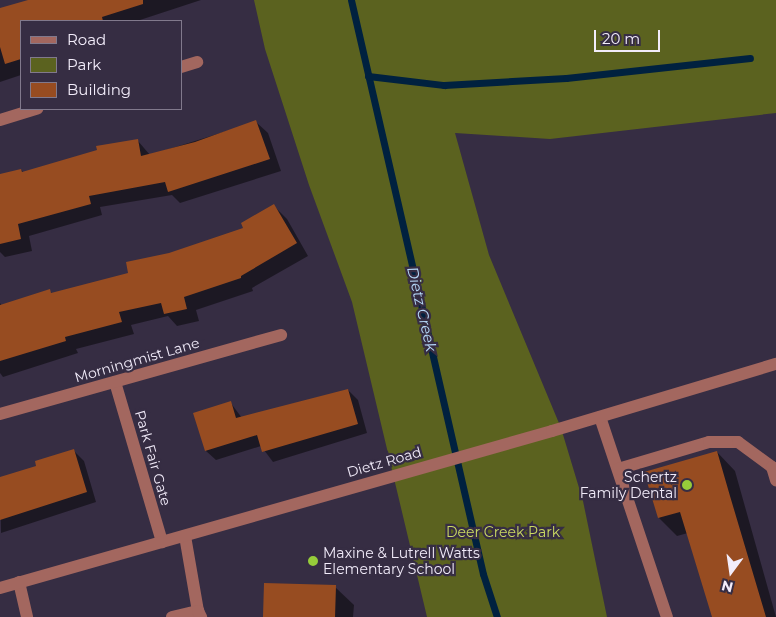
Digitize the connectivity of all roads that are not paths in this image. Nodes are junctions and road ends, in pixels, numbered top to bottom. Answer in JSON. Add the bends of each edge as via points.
{"nodes":[{"id":1,"x":197,"y":62,"type":"dead end"},
{"id":2,"x":182,"y":67,"type":"edge"},
{"id":3,"x":35,"y":110,"type":"edge"},
{"id":4,"x":0,"y":120,"type":"edge"},
{"id":5,"x":282,"y":335,"type":"dead end"},
{"id":6,"x":776,"y":364,"type":"edge"},
{"id":7,"x":116,"y":382,"type":"junction"},
{"id":8,"x":0,"y":414,"type":"edge"},
{"id":9,"x":600,"y":417,"type":"junction"},
{"id":10,"x":618,"y":469,"type":"junction"},
{"id":11,"x":776,"y":480,"type":"edge"},
{"id":12,"x":185,"y":536,"type":"junction"},
{"id":13,"x":162,"y":542,"type":"junction"},
{"id":14,"x":19,"y":582,"type":"junction"},
{"id":15,"x":0,"y":588,"type":"edge"},
{"id":16,"x":200,"y":614,"type":"edge"},
{"id":17,"x":27,"y":617,"type":"edge"},
{"id":18,"x":172,"y":617,"type":"edge"},
{"id":19,"x":667,"y":617,"type":"edge"}],
"edges":[{"from":1,"to":2,"type":"street"},
{"from":3,"to":4,"type":"street"},
{"from":5,"to":7,"type":"street","name":"Morningmist Lane"},
{"from":6,"to":9,"type":"street","name":"Dietz Road"},
{"from":7,"to":8,"type":"street","name":"Morningmist Lane"},
{"from":7,"to":13,"type":"street","name":"Park Fair Gate"},
{"from":9,"to":10,"type":"street"},
{"from":9,"to":12,"type":"street","name":"Dietz Road"},
{"from":10,"to":11,"type":"street","via":[[709,442],[738,442],[772,467]]},
{"from":10,"to":19,"type":"street"},
{"from":12,"to":13,"type":"street","name":"Dietz Road"},
{"from":12,"to":16,"type":"street"},
{"from":13,"to":14,"type":"street","name":"Dietz Road"},
{"from":14,"to":15,"type":"street","name":"Dietz Road"},
{"from":14,"to":17,"type":"street"},
{"from":16,"to":18,"type":"street"}]}
